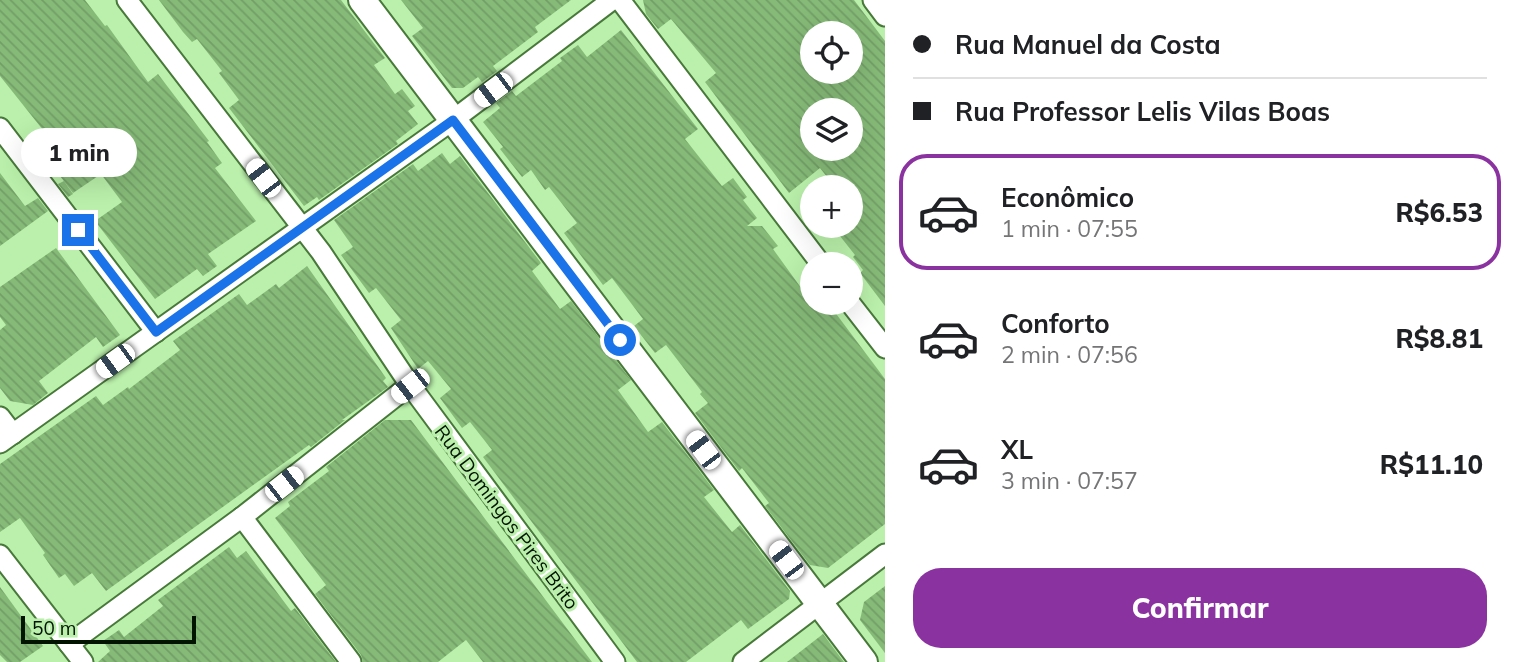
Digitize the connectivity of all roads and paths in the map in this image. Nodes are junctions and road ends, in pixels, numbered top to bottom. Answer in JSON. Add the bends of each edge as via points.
{"nodes":[{"id":1,"x":127,"y":0,"type":"edge"},
{"id":2,"x":362,"y":0,"type":"edge"},
{"id":3,"x":612,"y":0,"type":"edge"},
{"id":4,"x":620,"y":0,"type":"edge"},
{"id":5,"x":873,"y":0,"type":"edge"},
{"id":6,"x":885,"y":16,"type":"edge"},
{"id":7,"x":453,"y":120,"type":"junction"},
{"id":8,"x":0,"y":128,"type":"edge"},
{"id":9,"x":302,"y":228,"type":"junction"},
{"id":10,"x":812,"y":252,"type":"edge"},
{"id":11,"x":859,"y":315,"type":"edge"},
{"id":12,"x":156,"y":332,"type":"junction"},
{"id":13,"x":885,"y":348,"type":"edge"},
{"id":14,"x":410,"y":386,"type":"junction"},
{"id":15,"x":0,"y":417,"type":"edge"},
{"id":16,"x":6,"y":438,"type":"edge"},
{"id":17,"x":242,"y":517,"type":"junction"},
{"id":18,"x":885,"y":554,"type":"edge"},
{"id":19,"x":0,"y":555,"type":"edge"},
{"id":20,"x":820,"y":604,"type":"junction"},
{"id":21,"x":69,"y":644,"type":"junction"},
{"id":22,"x":83,"y":662,"type":"edge"},
{"id":23,"x":351,"y":662,"type":"edge"},
{"id":24,"x":615,"y":662,"type":"edge"},
{"id":25,"x":743,"y":662,"type":"edge"},
{"id":26,"x":864,"y":662,"type":"edge"}],
"edges":[{"from":1,"to":9,"type":"street","name":"Rua Domingos Pires Brito"},
{"from":2,"to":7,"type":"street"},
{"from":3,"to":7,"type":"street"},
{"from":4,"to":10,"type":"street"},
{"from":5,"to":6,"type":"street"},
{"from":7,"to":9,"type":"street"},
{"from":7,"to":20,"type":"street"},
{"from":8,"to":12,"type":"street"},
{"from":9,"to":12,"type":"street"},
{"from":9,"to":14,"type":"street","name":"Rua Domingos Pires Brito"},
{"from":11,"to":13,"type":"street"},
{"from":12,"to":16,"type":"street"},
{"from":14,"to":17,"type":"street"},
{"from":14,"to":24,"type":"street","name":"Rua Domingos Pires Brito"},
{"from":15,"to":16,"type":"street"},
{"from":17,"to":21,"type":"street"},
{"from":17,"to":23,"type":"street"},
{"from":18,"to":20,"type":"street"},
{"from":19,"to":21,"type":"street"},
{"from":20,"to":25,"type":"street"},
{"from":20,"to":26,"type":"street"},
{"from":21,"to":22,"type":"street"}]}
